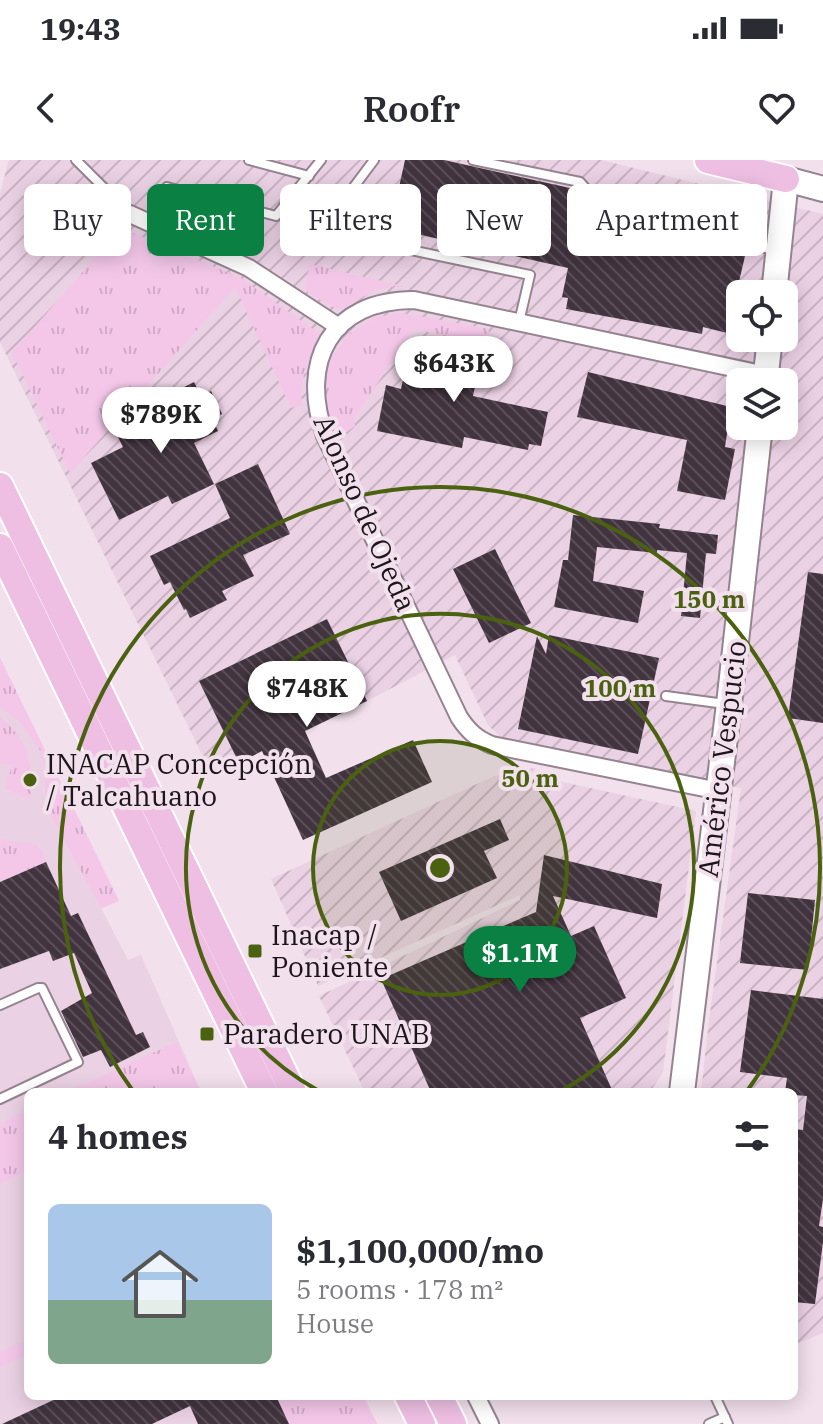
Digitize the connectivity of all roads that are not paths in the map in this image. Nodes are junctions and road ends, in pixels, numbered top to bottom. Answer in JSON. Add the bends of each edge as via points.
{"nodes":[{"id":1,"x":76,"y":160,"type":"edge"},
{"id":2,"x":249,"y":160,"type":"edge"},
{"id":3,"x":321,"y":160,"type":"edge"},
{"id":4,"x":374,"y":160,"type":"edge"},
{"id":5,"x":473,"y":160,"type":"edge"},
{"id":6,"x":708,"y":160,"type":"edge"},
{"id":7,"x":309,"y":176,"type":"junction"},
{"id":8,"x":786,"y":179,"type":"junction"},
{"id":9,"x":100,"y":184,"type":"edge"},
{"id":10,"x":356,"y":184,"type":"edge"},
{"id":11,"x":823,"y":189,"type":"edge"},
{"id":12,"x":264,"y":213,"type":"edge"},
{"id":13,"x":131,"y":214,"type":"edge"},
{"id":14,"x":779,"y":250,"type":"junction"},
{"id":15,"x":421,"y":252,"type":"edge"},
{"id":16,"x":776,"y":280,"type":"edge"},
{"id":17,"x":519,"y":322,"type":"junction"},
{"id":18,"x":339,"y":327,"type":"junction"},
{"id":19,"x":726,"y":369,"type":"edge"},
{"id":20,"x":758,"y":440,"type":"edge"},
{"id":21,"x":0,"y":486,"type":"edge"},
{"id":22,"x":0,"y":547,"type":"edge"},
{"id":23,"x":666,"y":696,"type":"dead end"},
{"id":24,"x":729,"y":704,"type":"junction"},
{"id":25,"x":719,"y":791,"type":"junction"},
{"id":26,"x":0,"y":1005,"type":"edge"},
{"id":27,"x":278,"y":1062,"type":"junction"},
{"id":28,"x":262,"y":1088,"type":"edge"},
{"id":29,"x":291,"y":1088,"type":"edge"},
{"id":30,"x":298,"y":1088,"type":"edge"},
{"id":31,"x":682,"y":1088,"type":"edge"},
{"id":32,"x":0,"y":1099,"type":"edge"},
{"id":33,"x":408,"y":1400,"type":"edge"},
{"id":34,"x":410,"y":1400,"type":"edge"},
{"id":35,"x":441,"y":1400,"type":"edge"},
{"id":36,"x":478,"y":1400,"type":"edge"},
{"id":37,"x":717,"y":1400,"type":"edge"},
{"id":38,"x":726,"y":1420,"type":"edge"},
{"id":39,"x":409,"y":1424,"type":"edge"},
{"id":40,"x":422,"y":1424,"type":"edge"},
{"id":41,"x":453,"y":1424,"type":"edge"},
{"id":42,"x":490,"y":1424,"type":"edge"},
{"id":43,"x":709,"y":1424,"type":"edge"}],
"edges":[{"from":1,"to":9,"type":"lane"},
{"from":2,"to":7,"type":"lane"},
{"from":3,"to":7,"type":"lane"},
{"from":4,"to":10,"type":"lane"},
{"from":5,"to":14,"type":"lane","via":[[580,182],[597,201],[701,221],[706,237]]},
{"from":6,"to":8,"type":"main road"},
{"from":7,"to":12,"type":"lane","via":[[276,216]]},
{"from":8,"to":11,"type":"street"},
{"from":8,"to":14,"type":"street"},
{"from":13,"to":18,"type":"street","via":[[241,264]]},
{"from":14,"to":16,"type":"street"},
{"from":15,"to":17,"type":"lane","via":[[530,275]]},
{"from":17,"to":18,"type":"street","name":"Alonso de Ojeda","via":[[399,300],[371,306]]},
{"from":17,"to":19,"type":"street","name":"Alonso de Ojeda"},
{"from":18,"to":25,"type":"street","name":"Alonso de Ojeda","via":[[316,372],[319,420],[469,731],[492,745]]},
{"from":20,"to":24,"type":"street","name":"Américo Vespucio"},
{"from":21,"to":27,"type":"main road"},
{"from":22,"to":28,"type":"main road"},
{"from":23,"to":24,"type":"lane"},
{"from":24,"to":25,"type":"street","name":"Américo Vespucio"},
{"from":25,"to":31,"type":"street","name":"Américo Vespucio"},
{"from":26,"to":32,"type":"lane","via":[[42,988],[78,1062]]},
{"from":27,"to":29,"type":"main road"},
{"from":27,"to":30,"type":"main road"},
{"from":33,"to":39,"type":"main road"},
{"from":34,"to":40,"type":"main road"},
{"from":35,"to":41,"type":"main road"},
{"from":36,"to":42,"type":"street"},
{"from":37,"to":38,"type":"lane"},
{"from":38,"to":43,"type":"lane"}]}
